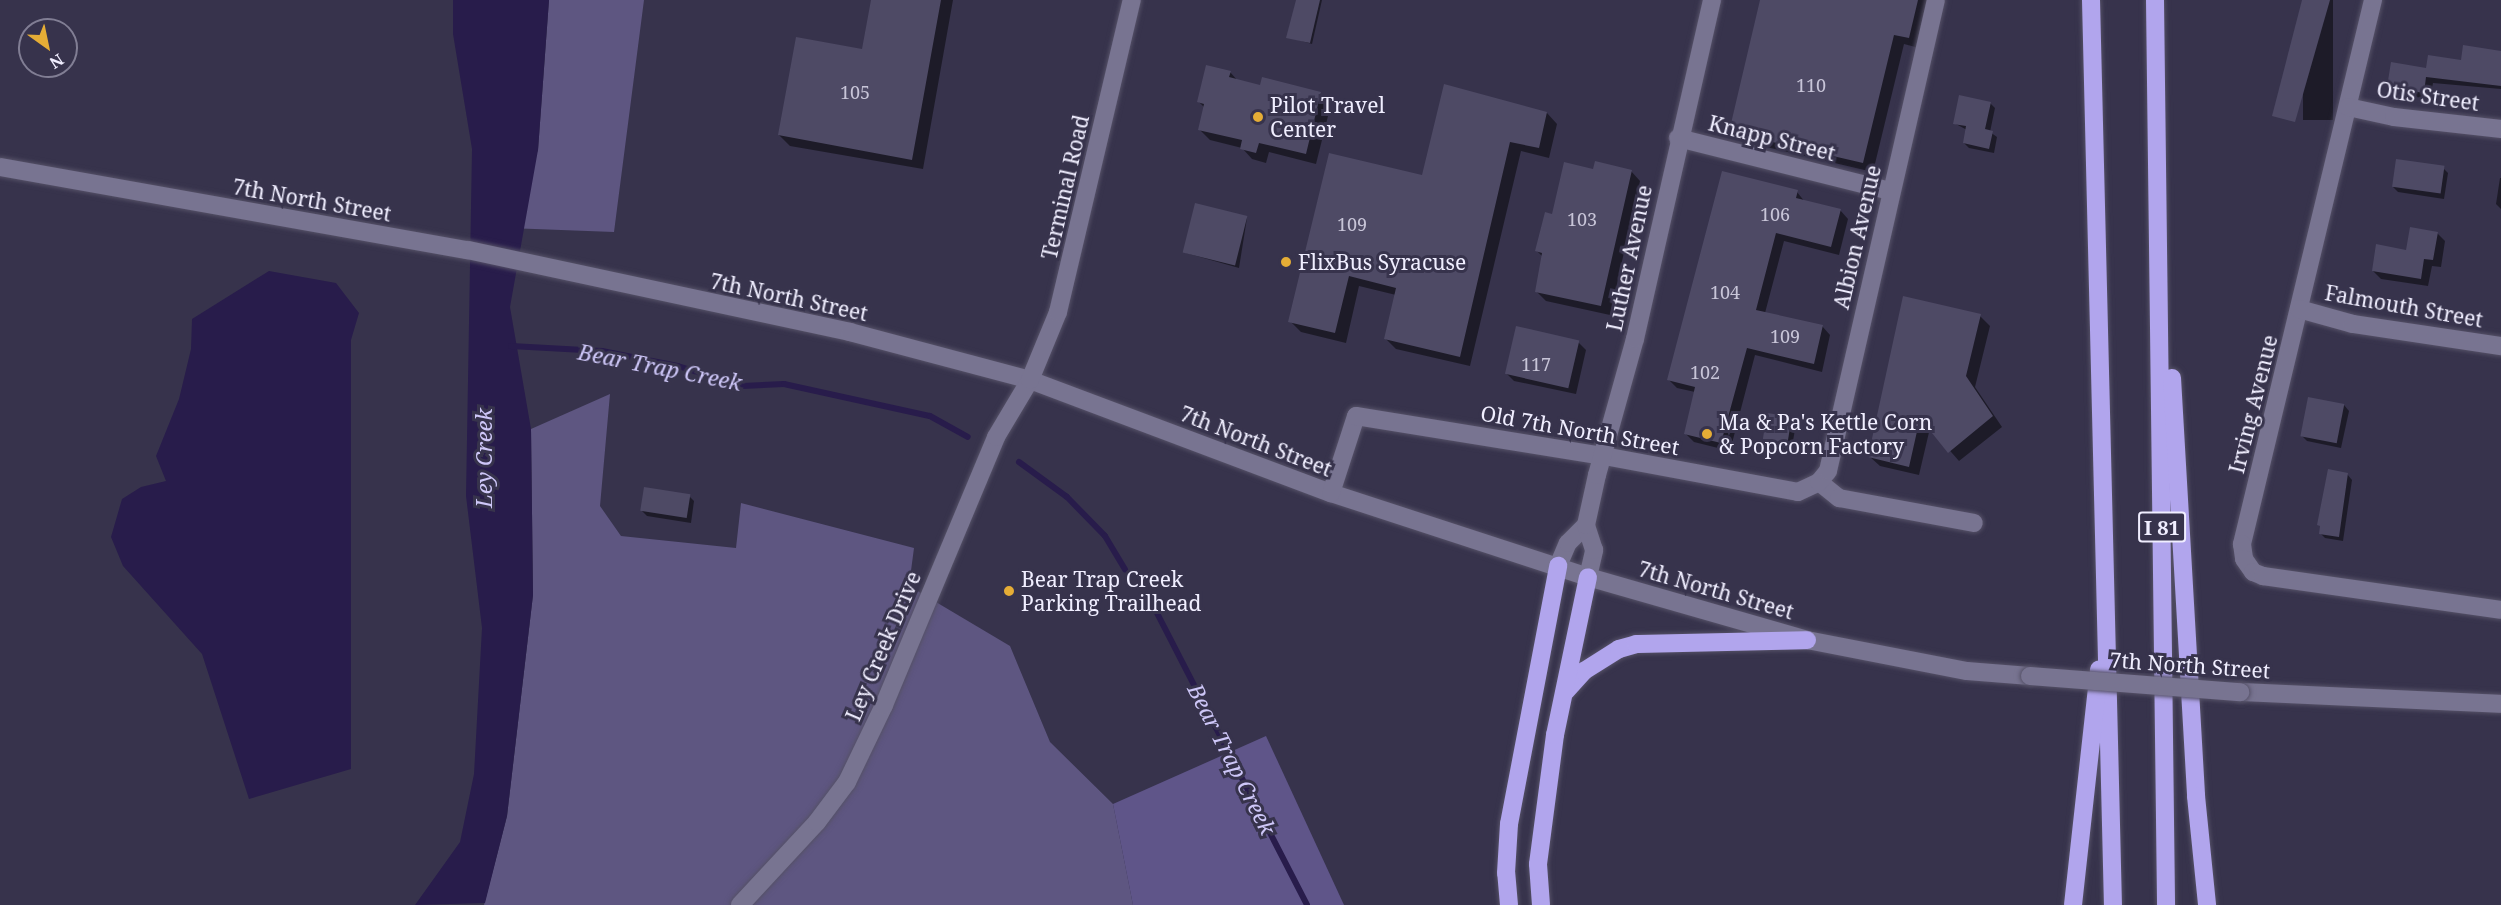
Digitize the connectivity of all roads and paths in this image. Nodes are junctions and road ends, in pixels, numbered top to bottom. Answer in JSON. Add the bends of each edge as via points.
{"nodes":[{"id":1,"x":1132,"y":0,"type":"edge"},
{"id":2,"x":1712,"y":0,"type":"edge"},
{"id":3,"x":1936,"y":0,"type":"edge"},
{"id":4,"x":2091,"y":0,"type":"edge"},
{"id":5,"x":2155,"y":0,"type":"edge"},
{"id":6,"x":2373,"y":0,"type":"edge"},
{"id":7,"x":2348,"y":107,"type":"junction"},
{"id":8,"x":2501,"y":129,"type":"edge"},
{"id":9,"x":1678,"y":138,"type":"junction"},
{"id":10,"x":2158,"y":149,"type":"junction"},
{"id":11,"x":0,"y":167,"type":"edge"},
{"id":12,"x":1890,"y":191,"type":"junction"},
{"id":13,"x":2299,"y":309,"type":"junction"},
{"id":14,"x":2501,"y":346,"type":"edge"},
{"id":15,"x":1030,"y":380,"type":"junction"},
{"id":16,"x":1604,"y":456,"type":"junction"},
{"id":17,"x":1819,"y":482,"type":"junction"},
{"id":18,"x":1331,"y":494,"type":"junction"},
{"id":19,"x":1974,"y":523,"type":"dead end"},
{"id":20,"x":1586,"y":525,"type":"junction"},
{"id":21,"x":1558,"y":566,"type":"junction"},
{"id":22,"x":1588,"y":577,"type":"junction"},
{"id":23,"x":2108,"y":580,"type":"junction"},
{"id":24,"x":2501,"y":610,"type":"edge"},
{"id":25,"x":1807,"y":640,"type":"junction"},
{"id":26,"x":1564,"y":693,"type":"junction"},
{"id":27,"x":2501,"y":704,"type":"edge"},
{"id":28,"x":740,"y":905,"type":"edge"},
{"id":29,"x":1509,"y":905,"type":"edge"},
{"id":30,"x":1541,"y":905,"type":"edge"},
{"id":31,"x":2073,"y":905,"type":"edge"},
{"id":32,"x":2113,"y":905,"type":"edge"},
{"id":33,"x":2166,"y":905,"type":"edge"},
{"id":34,"x":2207,"y":905,"type":"edge"}],
"edges":[{"from":1,"to":15,"type":"street","name":"Terminal Road","via":[[1058,312]]},
{"from":2,"to":9,"type":"street","name":"Luther Avenue"},
{"from":3,"to":12,"type":"street","name":"Albion Avenue"},
{"from":4,"to":23,"type":"highway","number":"I 81"},
{"from":5,"to":10,"type":"highway","number":"I 81"},
{"from":6,"to":7,"type":"street","name":"Irving Avenue"},
{"from":7,"to":8,"type":"street","name":"Otis Street","via":[[2394,117]]},
{"from":7,"to":13,"type":"street","name":"Irving Avenue"},
{"from":9,"to":12,"type":"street","name":"Knapp Street"},
{"from":9,"to":16,"type":"street","name":"Luther Avenue","via":[[1635,339]]},
{"from":10,"to":33,"type":"highway","number":"I 81"},
{"from":10,"to":34,"type":"highway","via":[[2196,796]]},
{"from":11,"to":15,"type":"street","name":"7th North Street","via":[[468,250],[849,332]]},
{"from":12,"to":17,"type":"street","name":"Albion Avenue","via":[[1828,471]]},
{"from":13,"to":14,"type":"street","name":"Falmouth Street","via":[[2352,324]]},
{"from":13,"to":24,"type":"street","name":"Irving Avenue","via":[[2242,544],[2244,559],[2253,572],[2263,576]]},
{"from":15,"to":18,"type":"street","name":"7th North Street"},
{"from":15,"to":28,"type":"street","name":"Ley Creek Drive","via":[[996,437],[884,705],[847,782],[817,822]]},
{"from":16,"to":17,"type":"street","name":"Old 7th North Street","via":[[1798,492]]},
{"from":16,"to":18,"type":"street","name":"Old 7th North Street","via":[[1356,417]]},
{"from":16,"to":20,"type":"street","name":"Luther Avenue"},
{"from":17,"to":19,"type":"street","via":[[1839,498]]},
{"from":18,"to":21,"type":"street","name":"7th North Street"},
{"from":20,"to":21,"type":"street","name":"Luther Avenue","via":[[1568,543]]},
{"from":20,"to":22,"type":"street","name":"Luther Avenue","via":[[1594,550]]},
{"from":21,"to":22,"type":"street","name":"7th North Street"},
{"from":21,"to":29,"type":"highway","via":[[1509,824]]},
{"from":22,"to":25,"type":"street","name":"7th North Street"},
{"from":22,"to":26,"type":"highway"},
{"from":23,"to":31,"type":"highway"},
{"from":23,"to":32,"type":"highway","number":"I 81"},
{"from":25,"to":26,"type":"highway","via":[[1636,644],[1619,649],[1584,671]]},
{"from":25,"to":27,"type":"street","name":"7th North Street","bridge":true,"via":[[1968,670],[2030,676],[2240,692]]},
{"from":26,"to":30,"type":"highway","via":[[1538,864]]}]}
